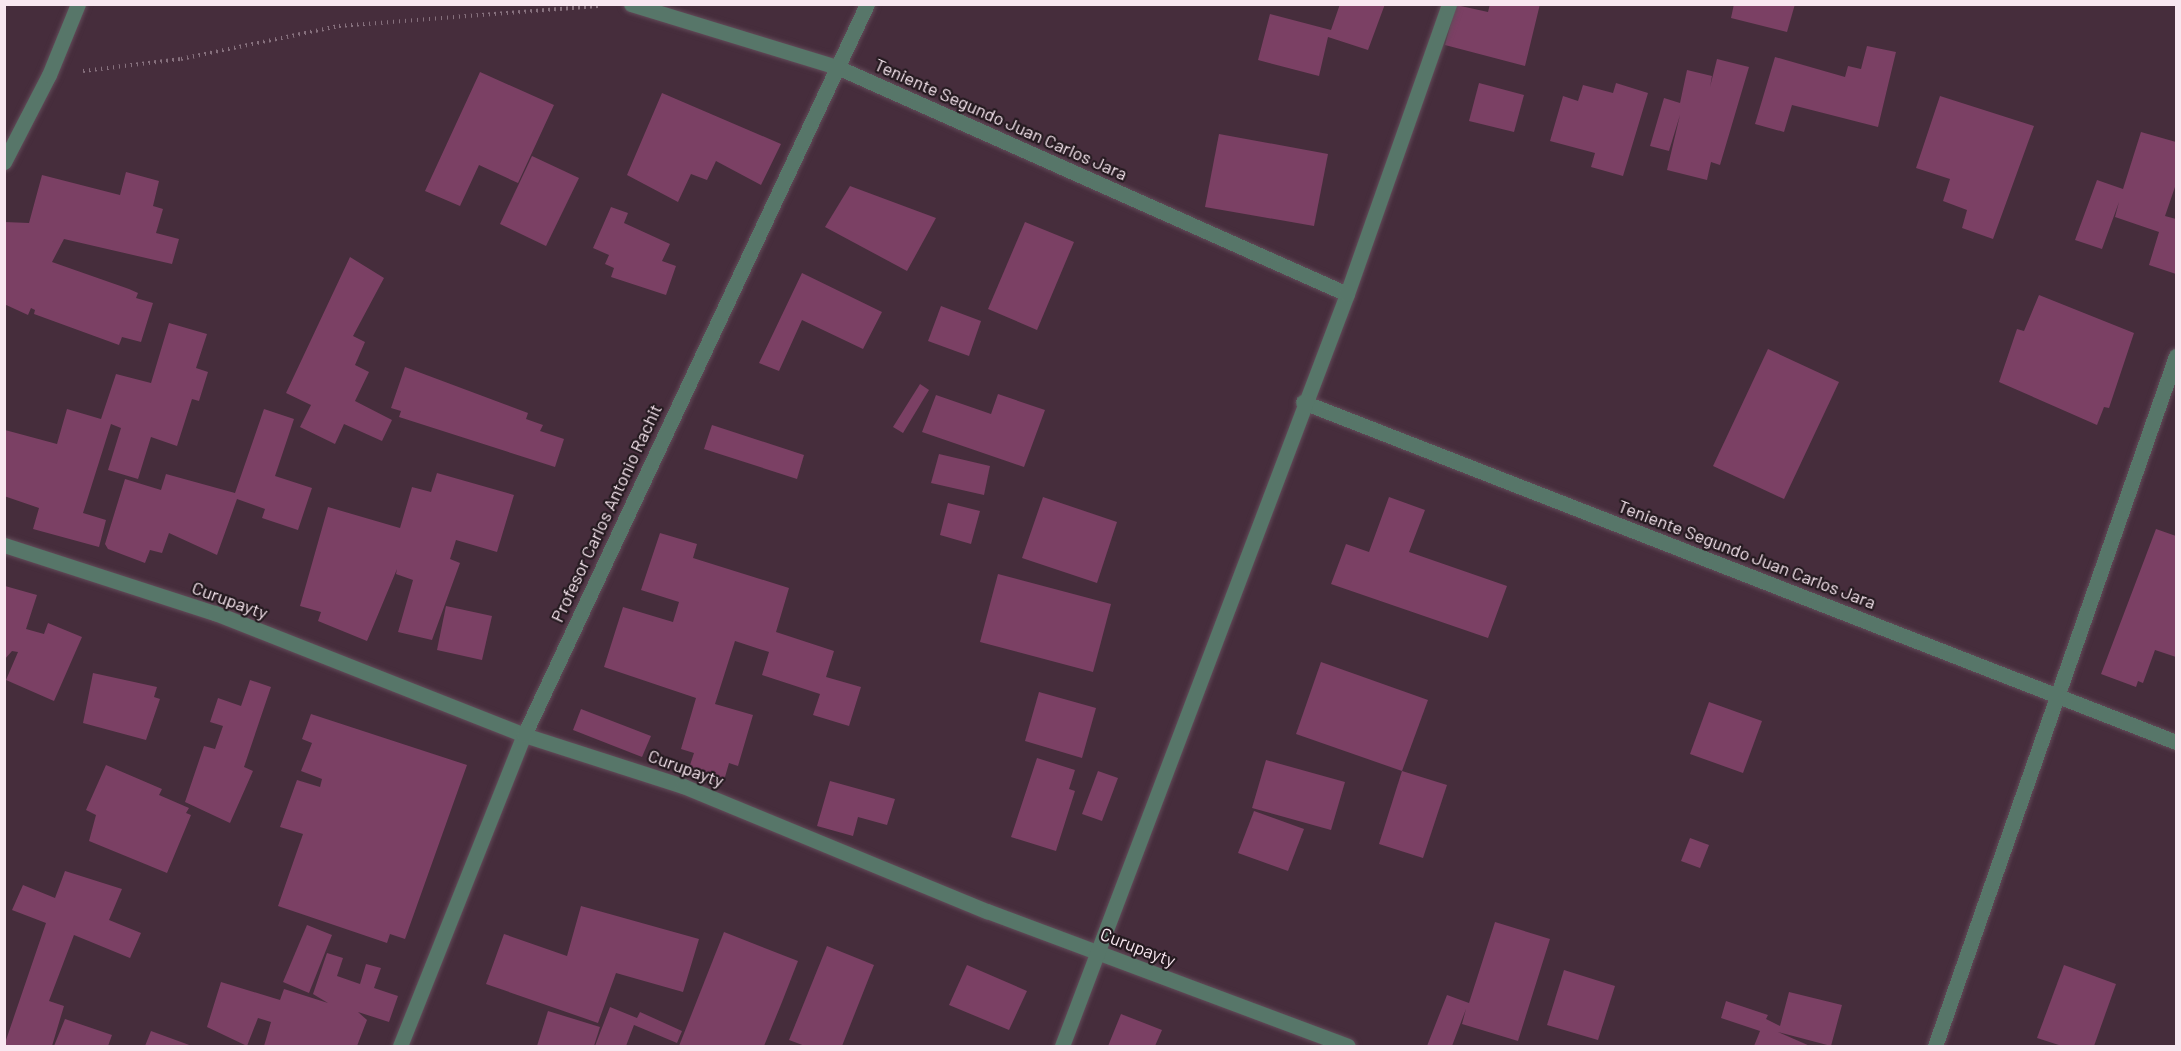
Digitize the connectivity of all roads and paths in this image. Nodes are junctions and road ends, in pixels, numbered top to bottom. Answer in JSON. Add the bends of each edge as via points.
{"nodes":[{"id":1,"x":78,"y":4,"type":"edge"},
{"id":2,"x":613,"y":4,"type":"edge"},
{"id":3,"x":631,"y":4,"type":"edge"},
{"id":4,"x":867,"y":4,"type":"edge"},
{"id":5,"x":1449,"y":4,"type":"edge"},
{"id":6,"x":837,"y":67,"type":"junction"},
{"id":7,"x":49,"y":75,"type":"junction"},
{"id":8,"x":4,"y":162,"type":"edge"},
{"id":9,"x":1347,"y":294,"type":"junction"},
{"id":10,"x":2176,"y":356,"type":"edge"},
{"id":11,"x":1302,"y":402,"type":"junction"},
{"id":12,"x":4,"y":545,"type":"edge"},
{"id":13,"x":2056,"y":695,"type":"junction"},
{"id":14,"x":524,"y":735,"type":"junction"},
{"id":15,"x":2176,"y":742,"type":"edge"},
{"id":16,"x":1097,"y":952,"type":"junction"},
{"id":17,"x":400,"y":1047,"type":"edge"},
{"id":18,"x":1062,"y":1047,"type":"edge"},
{"id":19,"x":1348,"y":1047,"type":"edge"},
{"id":20,"x":1935,"y":1047,"type":"edge"}],
"edges":[{"from":1,"to":7,"type":"street"},
{"from":2,"to":7,"type":"path","via":[[339,26],[181,58]]},
{"from":3,"to":6,"type":"street","name":"Teniente Segundo Juan Carlos Jara"},
{"from":4,"to":6,"type":"street","name":"Profesor Carlos Antonio Rachit"},
{"from":5,"to":9,"type":"street"},
{"from":6,"to":9,"type":"street","name":"Teniente Segundo Juan Carlos Jara"},
{"from":6,"to":14,"type":"street","name":"Profesor Carlos Antonio Rachit"},
{"from":7,"to":8,"type":"street"},
{"from":9,"to":11,"type":"street"},
{"from":10,"to":13,"type":"street"},
{"from":11,"to":13,"type":"street","name":"Teniente Segundo Juan Carlos Jara"},
{"from":11,"to":16,"type":"street"},
{"from":12,"to":14,"type":"street","name":"Curupayty","via":[[215,613]]},
{"from":13,"to":15,"type":"street","name":"Teniente Segundo Juan Carlos Jara"},
{"from":13,"to":20,"type":"street"},
{"from":14,"to":16,"type":"street","name":"Curupayty","via":[[683,786]]},
{"from":14,"to":17,"type":"street","name":"Profesor Carlos Antonio Rachit"},
{"from":16,"to":18,"type":"street"},
{"from":16,"to":19,"type":"street","name":"Curupayty"}]}
